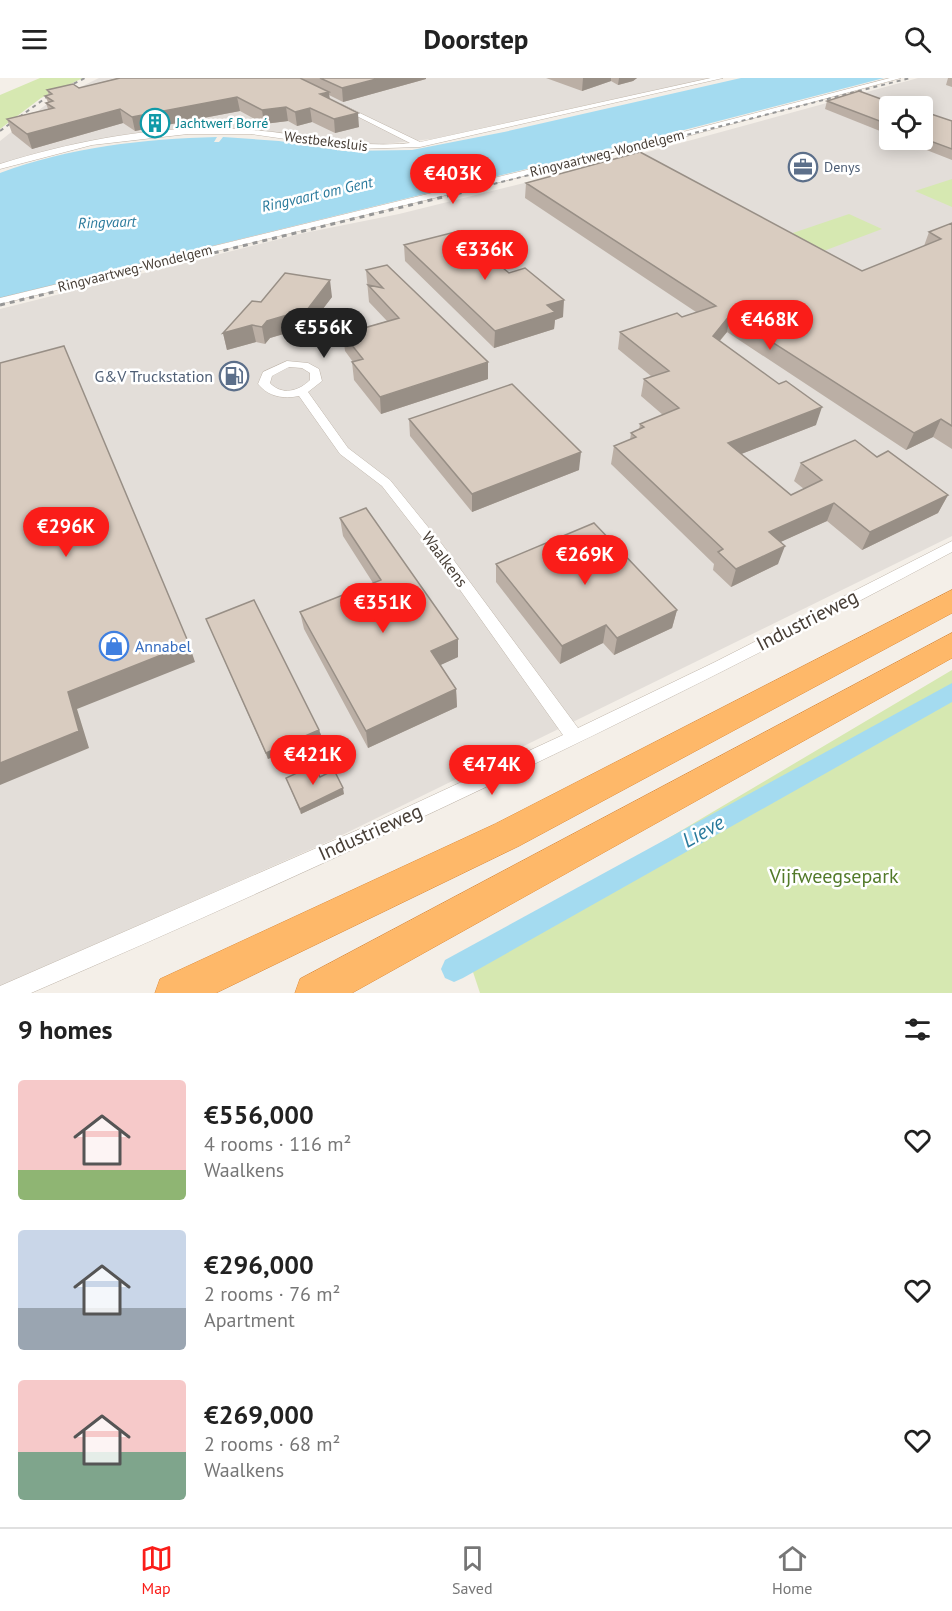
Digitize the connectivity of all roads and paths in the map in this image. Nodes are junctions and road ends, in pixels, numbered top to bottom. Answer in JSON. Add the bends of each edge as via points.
{"nodes":[{"id":1,"x":720,"y":78,"type":"edge"},
{"id":2,"x":898,"y":78,"type":"edge"},
{"id":3,"x":336,"y":104,"type":"edge"},
{"id":4,"x":420,"y":144,"type":"junction"},
{"id":5,"x":0,"y":167,"type":"edge"},
{"id":6,"x":0,"y":301,"type":"edge"},
{"id":7,"x":302,"y":392,"type":"dead end"},
{"id":8,"x":952,"y":546,"type":"edge"},
{"id":9,"x":952,"y":600,"type":"edge"},
{"id":10,"x":952,"y":644,"type":"edge"},
{"id":11,"x":575,"y":738,"type":"junction"},
{"id":12,"x":7,"y":993,"type":"edge"},
{"id":13,"x":174,"y":993,"type":"edge"},
{"id":14,"x":314,"y":993,"type":"edge"}],
"edges":[{"from":1,"to":4,"type":"street","name":"Westbekesluis"},
{"from":2,"to":6,"type":"street","name":"Ringvaartweg-Wondelgem","via":[[681,135]]},
{"from":3,"to":4,"type":"street"},
{"from":4,"to":5,"type":"street","name":"Westbekesluis","via":[[365,148],[255,133],[186,132],[96,142]]},
{"from":7,"to":11,"type":"street","name":"Waalkens","via":[[344,451],[386,483],[436,546]]},
{"from":8,"to":11,"type":"street","name":"Industrieweg"},
{"from":9,"to":13,"type":"highway","via":[[507,835]]},
{"from":10,"to":14,"type":"highway"},
{"from":11,"to":12,"type":"street","name":"Industrieweg"}]}
